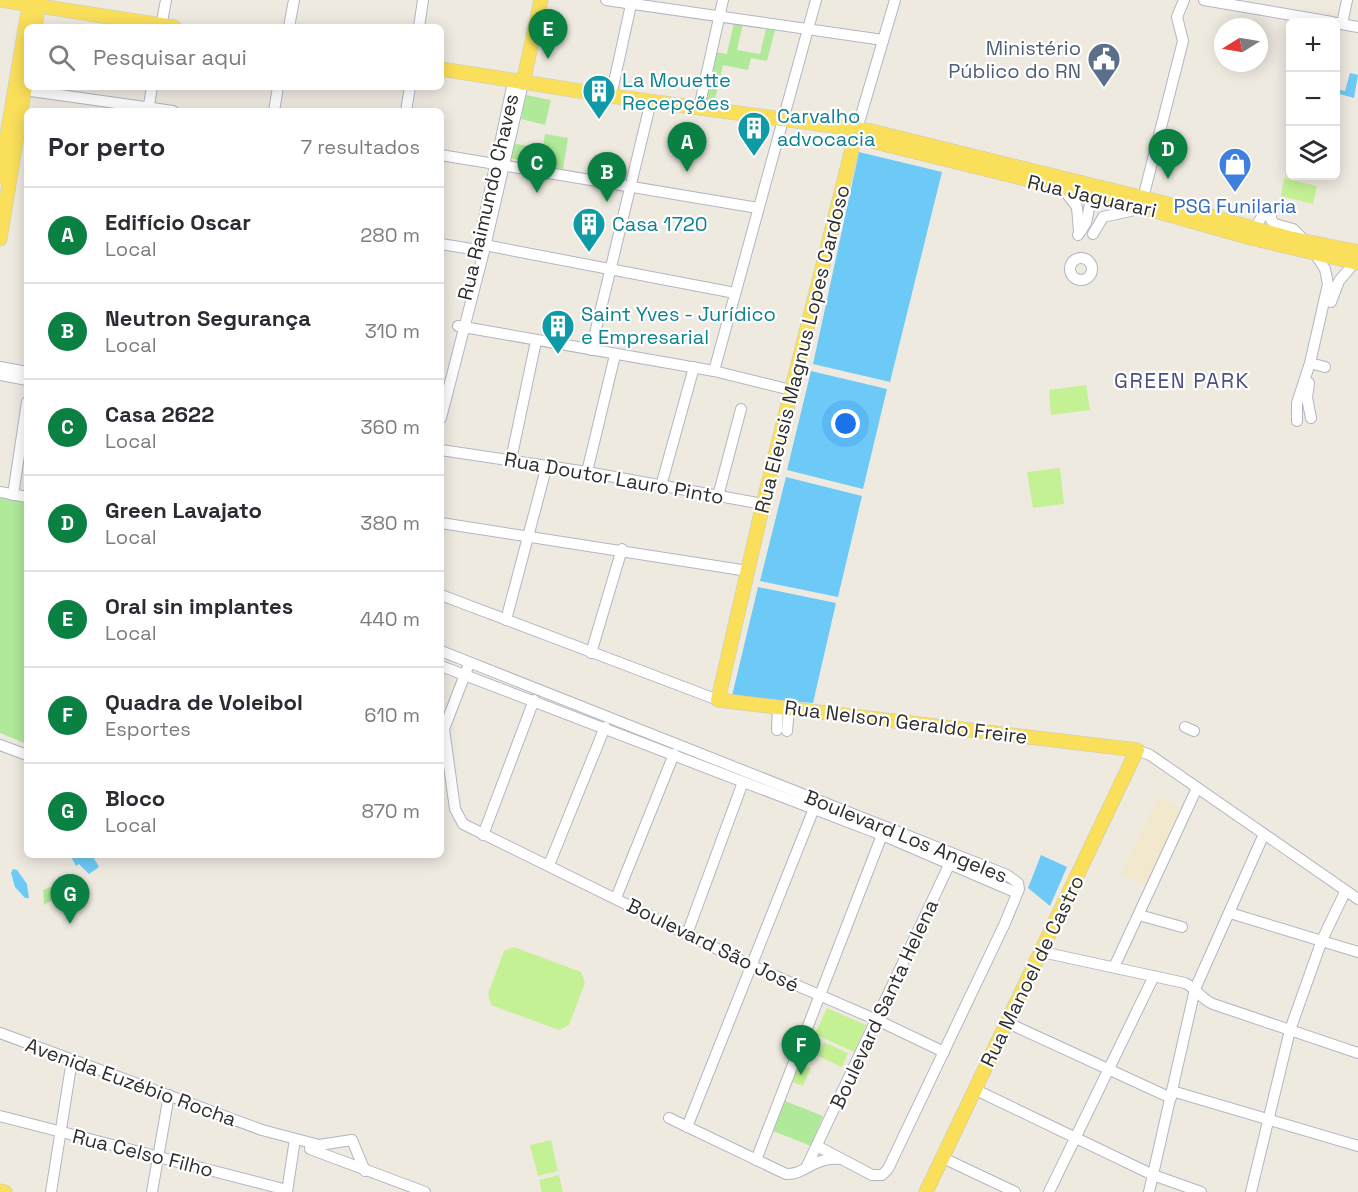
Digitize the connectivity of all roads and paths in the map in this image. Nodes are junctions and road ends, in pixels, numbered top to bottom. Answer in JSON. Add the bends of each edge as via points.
{"nodes":[{"id":1,"x":0,"y":0,"type":"edge"},
{"id":2,"x":166,"y":0,"type":"edge"},
{"id":3,"x":294,"y":0,"type":"edge"},
{"id":4,"x":423,"y":0,"type":"edge"},
{"id":5,"x":532,"y":0,"type":"edge"},
{"id":6,"x":541,"y":0,"type":"edge"},
{"id":7,"x":606,"y":0,"type":"edge"},
{"id":8,"x":723,"y":0,"type":"edge"},
{"id":9,"x":816,"y":0,"type":"edge"},
{"id":10,"x":895,"y":0,"type":"edge"},
{"id":11,"x":1184,"y":0,"type":"edge"},
{"id":12,"x":1204,"y":0,"type":"edge"},
{"id":13,"x":1347,"y":0,"type":"edge"},
{"id":14,"x":632,"y":2,"type":"edge"},
{"id":15,"x":34,"y":3,"type":"edge"},
{"id":16,"x":719,"y":15,"type":"junction"},
{"id":17,"x":1307,"y":18,"type":"edge"},
{"id":18,"x":1338,"y":18,"type":"edge"},
{"id":19,"x":30,"y":24,"type":"edge"},
{"id":20,"x":35,"y":24,"type":"edge"},
{"id":21,"x":155,"y":24,"type":"edge"},
{"id":22,"x":166,"y":24,"type":"edge"},
{"id":23,"x":290,"y":24,"type":"edge"},
{"id":24,"x":419,"y":24,"type":"edge"},
{"id":25,"x":1340,"y":24,"type":"edge"},
{"id":26,"x":1358,"y":27,"type":"edge"},
{"id":27,"x":808,"y":28,"type":"junction"},
{"id":28,"x":883,"y":40,"type":"junction"},
{"id":29,"x":24,"y":54,"type":"edge"},
{"id":30,"x":444,"y":70,"type":"edge"},
{"id":31,"x":518,"y":83,"type":"junction"},
{"id":32,"x":24,"y":90,"type":"joint"},
{"id":33,"x":151,"y":90,"type":"edge"},
{"id":34,"x":278,"y":90,"type":"edge"},
{"id":35,"x":410,"y":90,"type":"edge"},
{"id":36,"x":611,"y":96,"type":"junction"},
{"id":37,"x":651,"y":101,"type":"junction"},
{"id":38,"x":141,"y":108,"type":"edge"},
{"id":39,"x":148,"y":108,"type":"edge"},
{"id":40,"x":274,"y":108,"type":"edge"},
{"id":41,"x":406,"y":108,"type":"edge"},
{"id":42,"x":699,"y":108,"type":"junction"},
{"id":43,"x":784,"y":119,"type":"junction"},
{"id":44,"x":856,"y":133,"type":"junction"},
{"id":45,"x":444,"y":156,"type":"edge"},
{"id":46,"x":500,"y":165,"type":"junction"},
{"id":47,"x":0,"y":177,"type":"edge"},
{"id":48,"x":631,"y":187,"type":"junction"},
{"id":49,"x":1064,"y":190,"type":"junction"},
{"id":50,"x":1093,"y":191,"type":"junction"},
{"id":51,"x":1143,"y":203,"type":"junction"},
{"id":52,"x":758,"y":208,"type":"junction"},
{"id":53,"x":1254,"y":229,"type":"junction"},
{"id":54,"x":1093,"y":234,"type":"dead end"},
{"id":55,"x":0,"y":237,"type":"edge"},
{"id":56,"x":444,"y":244,"type":"edge"},
{"id":57,"x":1310,"y":247,"type":"junction"},
{"id":58,"x":481,"y":248,"type":"junction"},
{"id":59,"x":1357,"y":259,"type":"edge"},
{"id":60,"x":609,"y":270,"type":"junction"},
{"id":61,"x":1334,"y":280,"type":"junction"},
{"id":62,"x":735,"y":293,"type":"junction"},
{"id":63,"x":461,"y":327,"type":"junction"},
{"id":64,"x":536,"y":341,"type":"junction"},
{"id":65,"x":591,"y":350,"type":"junction"},
{"id":66,"x":615,"y":355,"type":"junction"},
{"id":67,"x":1317,"y":365,"type":"junction"},
{"id":68,"x":0,"y":367,"type":"edge"},
{"id":69,"x":694,"y":367,"type":"junction"},
{"id":70,"x":24,"y":371,"type":"edge"},
{"id":71,"x":714,"y":371,"type":"junction"},
{"id":72,"x":0,"y":375,"type":"edge"},
{"id":73,"x":24,"y":379,"type":"edge"},
{"id":74,"x":444,"y":383,"type":"edge"},
{"id":75,"x":791,"y":390,"type":"junction"},
{"id":76,"x":444,"y":404,"type":"edge"},
{"id":77,"x":741,"y":409,"type":"dead end"},
{"id":78,"x":1311,"y":418,"type":"dead end"},
{"id":79,"x":1297,"y":421,"type":"dead end"},
{"id":80,"x":24,"y":422,"type":"edge"},
{"id":81,"x":444,"y":449,"type":"edge"},
{"id":82,"x":511,"y":460,"type":"junction"},
{"id":83,"x":546,"y":465,"type":"junction"},
{"id":84,"x":587,"y":472,"type":"junction"},
{"id":85,"x":661,"y":486,"type":"junction"},
{"id":86,"x":0,"y":492,"type":"edge"},
{"id":87,"x":13,"y":495,"type":"junction"},
{"id":88,"x":718,"y":496,"type":"junction"},
{"id":89,"x":24,"y":497,"type":"edge"},
{"id":90,"x":763,"y":504,"type":"junction"},
{"id":91,"x":444,"y":523,"type":"edge"},
{"id":92,"x":530,"y":536,"type":"junction"},
{"id":93,"x":622,"y":549,"type":"junction"},
{"id":94,"x":748,"y":571,"type":"junction"},
{"id":95,"x":444,"y":596,"type":"edge"},
{"id":96,"x":506,"y":620,"type":"junction"},
{"id":97,"x":444,"y":653,"type":"edge"},
{"id":98,"x":591,"y":653,"type":"junction"},
{"id":99,"x":444,"y":666,"type":"edge"},
{"id":100,"x":467,"y":669,"type":"junction"},
{"id":101,"x":534,"y":700,"type":"junction"},
{"id":102,"x":718,"y":700,"type":"junction"},
{"id":103,"x":784,"y":707,"type":"junction"},
{"id":104,"x":605,"y":728,"type":"junction"},
{"id":105,"x":628,"y":731,"type":"junction"},
{"id":106,"x":782,"y":731,"type":"dead end"},
{"id":107,"x":654,"y":741,"type":"junction"},
{"id":108,"x":0,"y":745,"type":"edge"},
{"id":109,"x":1137,"y":750,"type":"junction"},
{"id":110,"x":24,"y":754,"type":"edge"},
{"id":111,"x":674,"y":754,"type":"junction"},
{"id":112,"x":742,"y":782,"type":"junction"},
{"id":113,"x":765,"y":785,"type":"junction"},
{"id":114,"x":1197,"y":788,"type":"junction"},
{"id":115,"x":792,"y":796,"type":"junction"},
{"id":116,"x":813,"y":811,"type":"junction"},
{"id":117,"x":1264,"y":834,"type":"junction"},
{"id":118,"x":483,"y":835,"type":"junction"},
{"id":119,"x":882,"y":836,"type":"junction"},
{"id":120,"x":950,"y":863,"type":"junction"},
{"id":121,"x":549,"y":865,"type":"junction"},
{"id":122,"x":994,"y":876,"type":"junction"},
{"id":123,"x":1345,"y":891,"type":"junction"},
{"id":124,"x":616,"y":898,"type":"junction"},
{"id":125,"x":1358,"y":899,"type":"edge"},
{"id":126,"x":1230,"y":913,"type":"junction"},
{"id":127,"x":1139,"y":915,"type":"junction"},
{"id":128,"x":1182,"y":927,"type":"dead end"},
{"id":129,"x":687,"y":934,"type":"junction"},
{"id":130,"x":1322,"y":940,"type":"junction"},
{"id":131,"x":1042,"y":952,"type":"junction"},
{"id":132,"x":1358,"y":952,"type":"edge"},
{"id":133,"x":752,"y":966,"type":"junction"},
{"id":134,"x":1115,"y":966,"type":"junction"},
{"id":135,"x":1154,"y":976,"type":"junction"},
{"id":136,"x":1195,"y":989,"type":"junction"},
{"id":137,"x":820,"y":996,"type":"junction"},
{"id":138,"x":877,"y":1020,"type":"junction"},
{"id":139,"x":1008,"y":1023,"type":"junction"},
{"id":140,"x":1290,"y":1030,"type":"junction"},
{"id":141,"x":0,"y":1033,"type":"edge"},
{"id":142,"x":944,"y":1052,"type":"junction"},
{"id":143,"x":1358,"y":1053,"type":"edge"},
{"id":144,"x":72,"y":1060,"type":"junction"},
{"id":145,"x":1108,"y":1071,"type":"junction"},
{"id":146,"x":976,"y":1090,"type":"junction"},
{"id":147,"x":1172,"y":1094,"type":"junction"},
{"id":148,"x":169,"y":1095,"type":"junction"},
{"id":149,"x":0,"y":1116,"type":"edge"},
{"id":150,"x":669,"y":1118,"type":"dead end"},
{"id":151,"x":1268,"y":1119,"type":"junction"},
{"id":152,"x":687,"y":1127,"type":"junction"},
{"id":153,"x":59,"y":1132,"type":"junction"},
{"id":154,"x":1077,"y":1140,"type":"junction"},
{"id":155,"x":294,"y":1141,"type":"junction"},
{"id":156,"x":817,"y":1146,"type":"junction"},
{"id":157,"x":1358,"y":1146,"type":"edge"},
{"id":158,"x":356,"y":1152,"type":"junction"},
{"id":159,"x":159,"y":1156,"type":"junction"},
{"id":160,"x":334,"y":1157,"type":"junction"},
{"id":161,"x":943,"y":1158,"type":"junction"},
{"id":162,"x":842,"y":1159,"type":"junction"},
{"id":163,"x":756,"y":1160,"type":"junction"},
{"id":164,"x":807,"y":1166,"type":"junction"},
{"id":165,"x":365,"y":1171,"type":"junction"},
{"id":166,"x":1153,"y":1175,"type":"junction"},
{"id":167,"x":0,"y":1191,"type":"edge"},
{"id":168,"x":287,"y":1191,"type":"edge"},
{"id":169,"x":5,"y":1192,"type":"edge"},
{"id":170,"x":51,"y":1192,"type":"edge"},
{"id":171,"x":152,"y":1192,"type":"edge"},
{"id":172,"x":425,"y":1192,"type":"edge"},
{"id":173,"x":926,"y":1192,"type":"edge"},
{"id":174,"x":1014,"y":1192,"type":"edge"},
{"id":175,"x":1049,"y":1192,"type":"edge"},
{"id":176,"x":1149,"y":1192,"type":"edge"},
{"id":177,"x":1201,"y":1192,"type":"edge"},
{"id":178,"x":1251,"y":1192,"type":"edge"}],
"edges":[{"from":1,"to":15,"type":"main road"},
{"from":2,"to":22,"type":"street"},
{"from":3,"to":23,"type":"street"},
{"from":4,"to":24,"type":"street"},
{"from":5,"to":31,"type":"main road","name":"Rua Raimundo Chaves"},
{"from":6,"to":31,"type":"main road","name":"Rua Raimundo Chaves"},
{"from":7,"to":14,"type":"street"},
{"from":8,"to":16,"type":"street"},
{"from":9,"to":27,"type":"street"},
{"from":10,"to":28,"type":"street","name":"Rua Eleusis Magnus Lopes Cardoso"},
{"from":11,"to":51,"type":"street","via":[[1177,17],[1183,35],[1181,49]]},
{"from":12,"to":17,"type":"street"},
{"from":13,"to":18,"type":"street"},
{"from":14,"to":16,"type":"street"},
{"from":14,"to":36,"type":"street"},
{"from":15,"to":19,"type":"main road"},
{"from":15,"to":20,"type":"main road"},
{"from":15,"to":21,"type":"main road"},
{"from":16,"to":27,"type":"street"},
{"from":16,"to":42,"type":"street"},
{"from":25,"to":26,"type":"street"},
{"from":27,"to":28,"type":"street"},
{"from":27,"to":43,"type":"street"},
{"from":28,"to":44,"type":"street","name":"Rua Eleusis Magnus Lopes Cardoso"},
{"from":29,"to":47,"type":"main road"},
{"from":30,"to":31,"type":"main road","name":"Rua Jaguarari"},
{"from":31,"to":36,"type":"main road","name":"Rua Jaguarari"},
{"from":31,"to":46,"type":"street","name":"Rua Raimundo Chaves"},
{"from":32,"to":38,"type":"street"},
{"from":32,"to":55,"type":"main road"},
{"from":33,"to":39,"type":"street"},
{"from":34,"to":40,"type":"street"},
{"from":35,"to":41,"type":"street"},
{"from":36,"to":37,"type":"main road","name":"Rua Jaguarari"},
{"from":37,"to":42,"type":"main road","name":"Rua Jaguarari"},
{"from":37,"to":48,"type":"street"},
{"from":42,"to":43,"type":"main road","name":"Rua Jaguarari"},
{"from":43,"to":44,"type":"main road","name":"Rua Jaguarari"},
{"from":43,"to":52,"type":"street"},
{"from":44,"to":49,"type":"main road","name":"Rua Jaguarari"},
{"from":44,"to":50,"type":"main road","name":"Rua Jaguarari"},
{"from":44,"to":75,"type":"main road","name":"Rua Eleusis Magnus Lopes Cardoso"},
{"from":45,"to":46,"type":"street"},
{"from":46,"to":48,"type":"street"},
{"from":46,"to":58,"type":"street","name":"Rua Raimundo Chaves"},
{"from":48,"to":52,"type":"street"},
{"from":48,"to":60,"type":"street"},
{"from":49,"to":50,"type":"main road","name":"Rua Jaguarari"},
{"from":49,"to":50,"type":"street","via":[[1077,207],[1078,235],[1086,222]]},
{"from":50,"to":51,"type":"main road","name":"Rua Jaguarari"},
{"from":51,"to":53,"type":"main road","name":"Rua Jaguarari"},
{"from":51,"to":54,"type":"street","via":[[1103,217]]},
{"from":51,"to":57,"type":"main road","name":"Rua Jaguarari","via":[[1251,238]]},
{"from":52,"to":62,"type":"street"},
{"from":53,"to":57,"type":"main road","name":"Rua Jaguarari"},
{"from":53,"to":57,"type":"street","via":[[1269,209],[1275,225],[1293,230]]},
{"from":56,"to":58,"type":"street"},
{"from":57,"to":59,"type":"main road","name":"Rua Jaguarari"},
{"from":57,"to":61,"type":"street"},
{"from":58,"to":60,"type":"street"},
{"from":58,"to":63,"type":"street","name":"Rua Raimundo Chaves"},
{"from":59,"to":61,"type":"street"},
{"from":60,"to":62,"type":"street"},
{"from":60,"to":65,"type":"street"},
{"from":61,"to":67,"type":"street"},
{"from":62,"to":71,"type":"street"},
{"from":63,"to":64,"type":"street"},
{"from":63,"to":74,"type":"street","name":"Rua Raimundo Chaves"},
{"from":63,"to":76,"type":"street","name":"Rua Raimundo Chaves"},
{"from":64,"to":65,"type":"street"},
{"from":64,"to":82,"type":"street"},
{"from":65,"to":66,"type":"street"},
{"from":66,"to":69,"type":"street"},
{"from":66,"to":84,"type":"street","via":[[598,442]]},
{"from":67,"to":78,"type":"street","via":[[1307,396]]},
{"from":67,"to":79,"type":"street","via":[[1297,403]]},
{"from":68,"to":70,"type":"street"},
{"from":69,"to":71,"type":"street"},
{"from":69,"to":85,"type":"street"},
{"from":71,"to":75,"type":"street"},
{"from":72,"to":73,"type":"street"},
{"from":75,"to":90,"type":"main road","name":"Rua Eleusis Magnus Lopes Cardoso"},
{"from":77,"to":88,"type":"street"},
{"from":80,"to":87,"type":"street"},
{"from":81,"to":82,"type":"street","name":"Rua Doutor Lauro Pinto"},
{"from":82,"to":83,"type":"street","name":"Rua Doutor Lauro Pinto"},
{"from":83,"to":84,"type":"street","name":"Rua Doutor Lauro Pinto"},
{"from":83,"to":92,"type":"street"},
{"from":84,"to":85,"type":"street","name":"Rua Doutor Lauro Pinto"},
{"from":85,"to":88,"type":"street","name":"Rua Doutor Lauro Pinto"},
{"from":86,"to":87,"type":"street"},
{"from":87,"to":89,"type":"street"},
{"from":88,"to":90,"type":"street","name":"Rua Doutor Lauro Pinto"},
{"from":90,"to":94,"type":"main road","name":"Rua Eleusis Magnus Lopes Cardoso"},
{"from":91,"to":92,"type":"street"},
{"from":92,"to":93,"type":"street"},
{"from":92,"to":96,"type":"street"},
{"from":93,"to":94,"type":"street"},
{"from":93,"to":98,"type":"street"},
{"from":94,"to":102,"type":"main road","name":"Rua Eleusis Magnus Lopes Cardoso"},
{"from":95,"to":96,"type":"street","name":"Rua Nelson Geraldo Freire"},
{"from":96,"to":98,"type":"street","name":"Rua Nelson Geraldo Freire"},
{"from":97,"to":100,"type":"street","name":"Boulevard Los Angeles"},
{"from":98,"to":102,"type":"street","name":"Rua Nelson Geraldo Freire"},
{"from":99,"to":100,"type":"street","name":"Boulevard Los Angeles"},
{"from":100,"to":101,"type":"street","name":"Boulevard Los Angeles"},
{"from":100,"to":105,"type":"street","name":"Boulevard Los Angeles"},
{"from":100,"to":118,"type":"street","name":"Boulevard São José","via":[[444,729],[444,747],[457,816]]},
{"from":101,"to":104,"type":"street","name":"Boulevard Los Angeles"},
{"from":101,"to":118,"type":"street"},
{"from":102,"to":103,"type":"main road","name":"Rua Nelson Geraldo Freire"},
{"from":103,"to":106,"type":"street"},
{"from":103,"to":109,"type":"main road","name":"Rua Nelson Geraldo Freire"},
{"from":104,"to":105,"type":"street","name":"Boulevard Los Angeles"},
{"from":104,"to":121,"type":"street"},
{"from":105,"to":107,"type":"street","name":"Boulevard Los Angeles"},
{"from":107,"to":111,"type":"street","name":"Boulevard Los Angeles"},
{"from":107,"to":113,"type":"street","name":"Boulevard Los Angeles"},
{"from":108,"to":110,"type":"street"},
{"from":109,"to":114,"type":"street","name":"Rua Nelson Geraldo Freire"},
{"from":109,"to":131,"type":"main road","name":"Rua Manoel de Castro"},
{"from":111,"to":112,"type":"street","name":"Boulevard Los Angeles"},
{"from":111,"to":124,"type":"street"},
{"from":112,"to":113,"type":"street","name":"Boulevard Los Angeles"},
{"from":112,"to":129,"type":"street"},
{"from":113,"to":115,"type":"street","name":"Boulevard Los Angeles"},
{"from":114,"to":117,"type":"street","name":"Rua Nelson Geraldo Freire"},
{"from":114,"to":127,"type":"street"},
{"from":115,"to":116,"type":"street","name":"Boulevard Los Angeles"},
{"from":115,"to":122,"type":"street","name":"Boulevard Los Angeles"},
{"from":116,"to":119,"type":"street","name":"Boulevard Los Angeles"},
{"from":116,"to":133,"type":"street"},
{"from":117,"to":123,"type":"street","name":"Rua Nelson Geraldo Freire"},
{"from":117,"to":126,"type":"street"},
{"from":118,"to":121,"type":"street","name":"Boulevard São José"},
{"from":119,"to":120,"type":"street","name":"Boulevard Los Angeles"},
{"from":119,"to":137,"type":"street"},
{"from":120,"to":122,"type":"street","name":"Boulevard Los Angeles"},
{"from":120,"to":138,"type":"street","name":"Boulevard Santa Helena"},
{"from":121,"to":124,"type":"street","name":"Boulevard São José"},
{"from":122,"to":142,"type":"street","name":"Boulevard Los Angeles","via":[[1016,880],[1019,886]]},
{"from":123,"to":125,"type":"street","name":"Rua Nelson Geraldo Freire"},
{"from":123,"to":130,"type":"street"},
{"from":124,"to":129,"type":"street","name":"Boulevard São José"},
{"from":126,"to":130,"type":"street"},
{"from":126,"to":136,"type":"street"},
{"from":127,"to":128,"type":"street"},
{"from":127,"to":134,"type":"street"},
{"from":129,"to":133,"type":"street","name":"Boulevard São José"},
{"from":130,"to":132,"type":"street"},
{"from":130,"to":140,"type":"street"},
{"from":131,"to":134,"type":"street"},
{"from":131,"to":139,"type":"main road","name":"Rua Manoel de Castro"},
{"from":133,"to":137,"type":"street","name":"Boulevard São José"},
{"from":133,"to":152,"type":"street"},
{"from":134,"to":135,"type":"street"},
{"from":135,"to":136,"type":"street"},
{"from":135,"to":145,"type":"street"},
{"from":136,"to":140,"type":"street","via":[[1205,1001]]},
{"from":136,"to":147,"type":"street"},
{"from":137,"to":138,"type":"street","name":"Boulevard São José"},
{"from":137,"to":163,"type":"street"},
{"from":138,"to":142,"type":"street","name":"Boulevard São José"},
{"from":138,"to":156,"type":"street","name":"Boulevard Santa Helena"},
{"from":139,"to":145,"type":"street"},
{"from":139,"to":146,"type":"main road","name":"Rua Manoel de Castro"},
{"from":140,"to":143,"type":"street"},
{"from":140,"to":151,"type":"street"},
{"from":141,"to":144,"type":"street","name":"Avenida Euzébio Rocha"},
{"from":142,"to":162,"type":"street","via":[[886,1172],[882,1176],[872,1175]]},
{"from":144,"to":148,"type":"street","name":"Avenida Euzébio Rocha"},
{"from":144,"to":153,"type":"street"},
{"from":145,"to":147,"type":"street"},
{"from":145,"to":154,"type":"street"},
{"from":146,"to":154,"type":"street"},
{"from":146,"to":161,"type":"main road","name":"Rua Manoel de Castro"},
{"from":147,"to":151,"type":"street"},
{"from":147,"to":166,"type":"street"},
{"from":148,"to":155,"type":"street","name":"Avenida Euzébio Rocha"},
{"from":148,"to":159,"type":"street"},
{"from":149,"to":153,"type":"street","name":"Rua Celso Filho"},
{"from":150,"to":152,"type":"street"},
{"from":151,"to":157,"type":"street"},
{"from":151,"to":178,"type":"street"},
{"from":152,"to":163,"type":"street"},
{"from":153,"to":159,"type":"street","name":"Rua Celso Filho"},
{"from":153,"to":170,"type":"street"},
{"from":154,"to":166,"type":"street"},
{"from":154,"to":175,"type":"street"},
{"from":155,"to":158,"type":"street","name":"Avenida Euzébio Rocha","via":[[319,1146],[352,1140]]},
{"from":155,"to":160,"type":"street","name":"Avenida Euzébio Rocha"},
{"from":155,"to":168,"type":"street"},
{"from":156,"to":162,"type":"street"},
{"from":156,"to":164,"type":"street","name":"Boulevard Santa Helena"},
{"from":158,"to":160,"type":"street"},
{"from":158,"to":165,"type":"street","name":"Avenida Euzébio Rocha"},
{"from":159,"to":168,"type":"street","name":"Rua Celso Filho"},
{"from":159,"to":171,"type":"street"},
{"from":160,"to":165,"type":"street","name":"Avenida Euzébio Rocha"},
{"from":161,"to":173,"type":"main road","name":"Rua Manoel de Castro"},
{"from":161,"to":174,"type":"street"},
{"from":162,"to":164,"type":"street","via":[[824,1159]]},
{"from":163,"to":164,"type":"street","via":[[786,1174]]},
{"from":165,"to":172,"type":"street","name":"Avenida Euzébio Rocha"},
{"from":166,"to":176,"type":"street"},
{"from":166,"to":177,"type":"street"},
{"from":167,"to":169,"type":"main road"}]}
